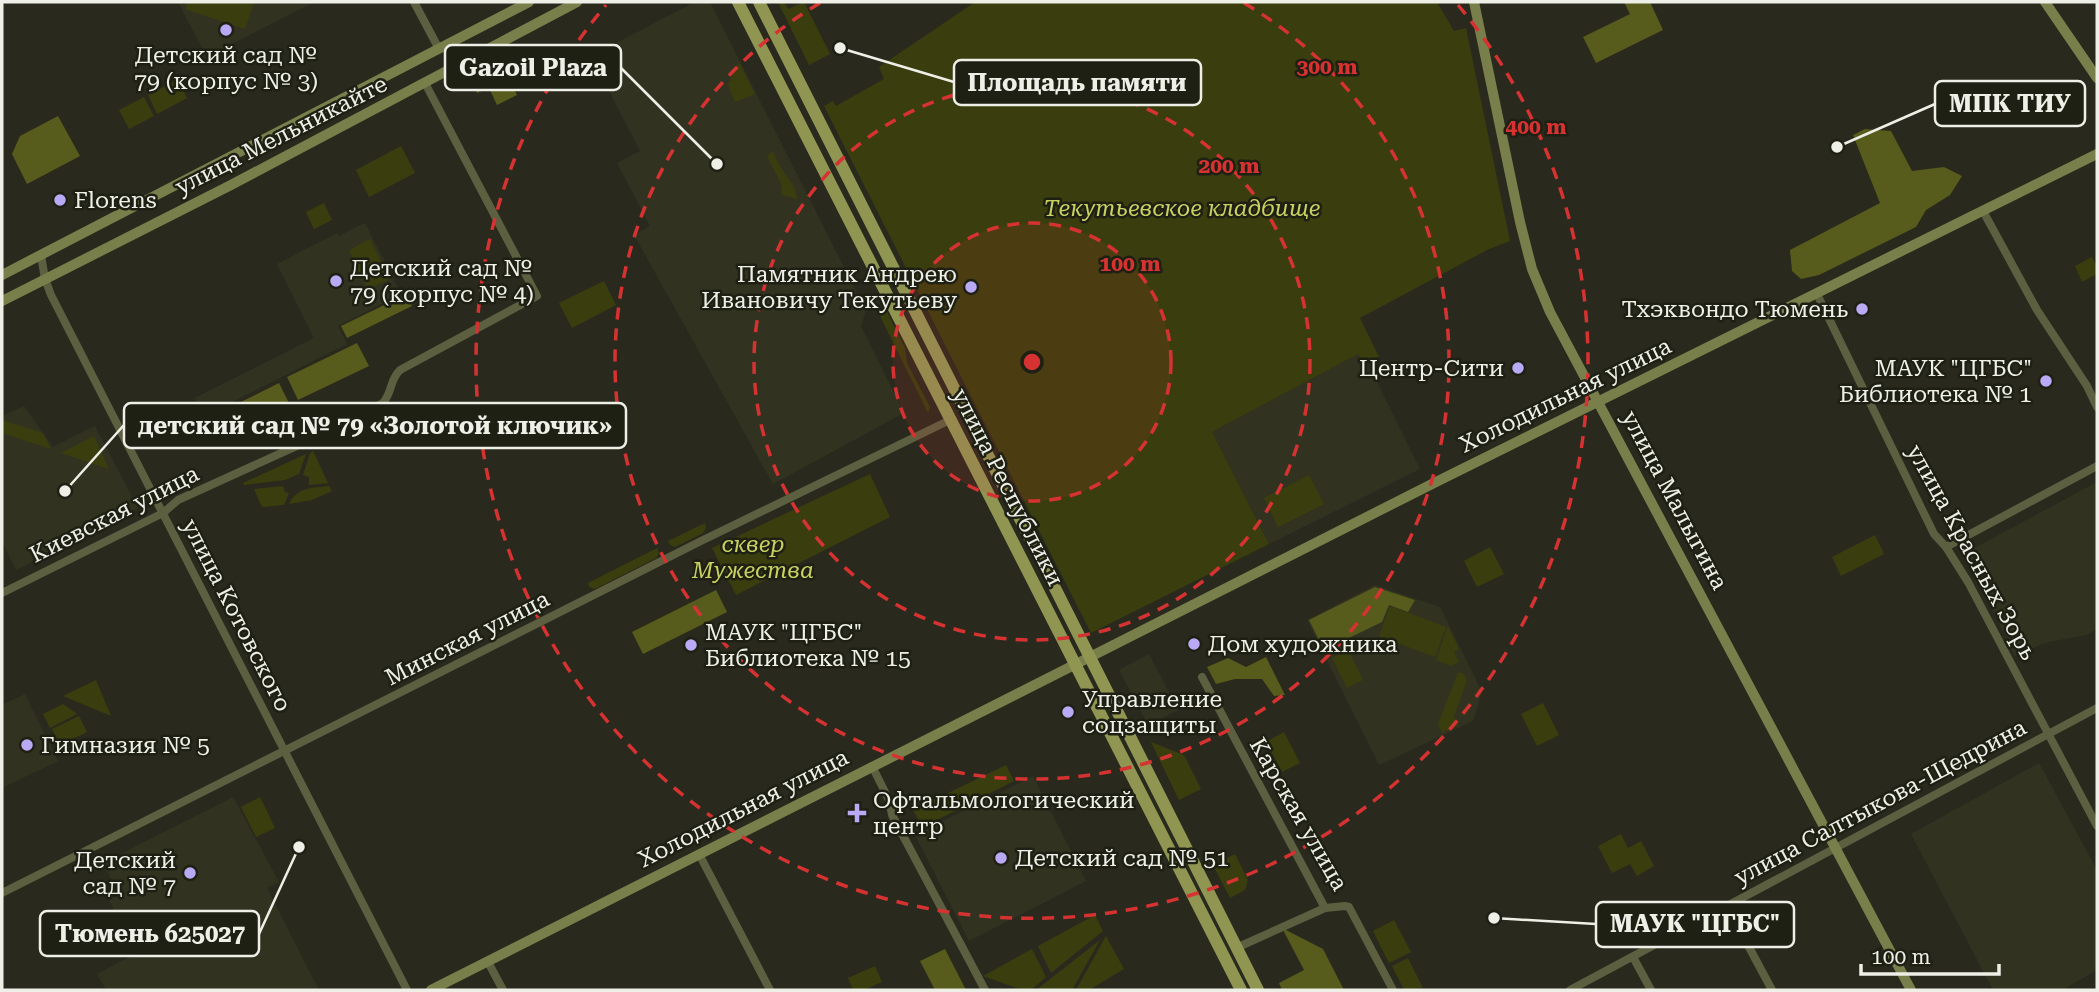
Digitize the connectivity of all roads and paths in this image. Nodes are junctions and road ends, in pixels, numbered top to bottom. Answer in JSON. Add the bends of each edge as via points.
{"nodes":[{"id":1,"x":414,"y":2,"type":"edge"},
{"id":2,"x":530,"y":2,"type":"edge"},
{"id":3,"x":577,"y":2,"type":"edge"},
{"id":4,"x":738,"y":2,"type":"edge"},
{"id":5,"x":759,"y":2,"type":"edge"},
{"id":6,"x":1474,"y":2,"type":"edge"},
{"id":7,"x":2045,"y":2,"type":"edge"},
{"id":8,"x":439,"y":49,"type":"junction"},
{"id":9,"x":2097,"y":78,"type":"edge"},
{"id":10,"x":425,"y":83,"type":"junction"},
{"id":11,"x":2097,"y":154,"type":"edge"},
{"id":12,"x":1983,"y":211,"type":"junction"},
{"id":13,"x":41,"y":255,"type":"junction"},
{"id":14,"x":2,"y":275,"type":"edge"},
{"id":15,"x":45,"y":279,"type":"junction"},
{"id":16,"x":1817,"y":294,"type":"junction"},
{"id":17,"x":2,"y":301,"type":"edge"},
{"id":18,"x":1599,"y":401,"type":"junction"},
{"id":19,"x":2097,"y":407,"type":"edge"},
{"id":20,"x":950,"y":420,"type":"junction"},
{"id":21,"x":2097,"y":466,"type":"edge"},
{"id":22,"x":163,"y":513,"type":"junction"},
{"id":23,"x":1946,"y":547,"type":"junction"},
{"id":24,"x":2,"y":593,"type":"edge"},
{"id":25,"x":1089,"y":656,"type":"junction"},
{"id":26,"x":1075,"y":664,"type":"junction"},
{"id":27,"x":1202,"y":677,"type":"dead end"},
{"id":28,"x":2097,"y":708,"type":"edge"},
{"id":29,"x":2047,"y":735,"type":"junction"},
{"id":30,"x":284,"y":751,"type":"junction"},
{"id":31,"x":872,"y":766,"type":"junction"},
{"id":32,"x":2097,"y":826,"type":"edge"},
{"id":33,"x":1836,"y":848,"type":"junction"},
{"id":34,"x":699,"y":854,"type":"junction"},
{"id":35,"x":2,"y":893,"type":"edge"},
{"id":36,"x":1727,"y":906,"type":"junction"},
{"id":37,"x":1325,"y":908,"type":"junction"},
{"id":38,"x":1236,"y":948,"type":"junction"},
{"id":39,"x":1633,"y":957,"type":"junction"},
{"id":40,"x":488,"y":961,"type":"junction"},
{"id":41,"x":407,"y":990,"type":"edge"},
{"id":42,"x":431,"y":990,"type":"edge"},
{"id":43,"x":503,"y":990,"type":"edge"},
{"id":44,"x":770,"y":990,"type":"edge"},
{"id":45,"x":985,"y":990,"type":"edge"},
{"id":46,"x":1241,"y":990,"type":"edge"},
{"id":47,"x":1258,"y":990,"type":"edge"},
{"id":48,"x":1393,"y":990,"type":"edge"},
{"id":49,"x":1570,"y":990,"type":"edge"},
{"id":50,"x":1651,"y":990,"type":"edge"},
{"id":51,"x":1772,"y":990,"type":"edge"},
{"id":52,"x":1911,"y":990,"type":"edge"}],
"edges":[{"from":1,"to":8,"type":"street"},
{"from":2,"to":8,"type":"street","name":"улица Мельникайте"},
{"from":3,"to":10,"type":"street","name":"улица Мельникайте"},
{"from":4,"to":20,"type":"main road","name":"улица Республики"},
{"from":5,"to":25,"type":"main road","name":"улица Республики"},
{"from":6,"to":18,"type":"street","name":"улица Малыгина","via":[[1532,269]]},
{"from":7,"to":9,"type":"street"},
{"from":8,"to":13,"type":"street","name":"улица Мельникайте"},
{"from":10,"to":15,"type":"street","name":"улица Мельникайте"},
{"from":10,"to":22,"type":"street","name":"Киевская улица","via":[[537,296],[400,370],[392,377],[391,394],[383,403],[178,500]]},
{"from":11,"to":12,"type":"street","name":"Холодильная улица"},
{"from":12,"to":16,"type":"street","name":"Холодильная улица"},
{"from":12,"to":19,"type":"street"},
{"from":13,"to":14,"type":"street","name":"улица Мельникайте"},
{"from":13,"to":15,"type":"street","name":"улица Котовского"},
{"from":15,"to":17,"type":"street","name":"улица Мельникайте"},
{"from":15,"to":22,"type":"street","name":"улица Котовского"},
{"from":16,"to":18,"type":"street","name":"Холодильная улица"},
{"from":16,"to":23,"type":"street","name":"улица Красных Зорь","via":[[1920,508]]},
{"from":18,"to":25,"type":"street","name":"Холодильная улица"},
{"from":18,"to":33,"type":"street","name":"улица Малыгина"},
{"from":20,"to":26,"type":"main road","name":"улица Республики"},
{"from":20,"to":30,"type":"street","name":"Минская улица"},
{"from":21,"to":23,"type":"street"},
{"from":22,"to":24,"type":"street","name":"Киевская улица"},
{"from":22,"to":30,"type":"street","name":"улица Котовского"},
{"from":23,"to":29,"type":"street","name":"улица Красных Зорь"},
{"from":25,"to":26,"type":"street","name":"Холодильная улица"},
{"from":25,"to":38,"type":"main road","name":"улица Республики"},
{"from":26,"to":31,"type":"street","name":"Холодильная улица"},
{"from":26,"to":46,"type":"main road","name":"улица Республики"},
{"from":27,"to":37,"type":"street","name":"Карская улица"},
{"from":28,"to":29,"type":"street","name":"улица Салтыкова-Щедрина"},
{"from":29,"to":32,"type":"street","name":"улица Красных Зорь"},
{"from":29,"to":33,"type":"street","name":"улица Салтыкова-Щедрина"},
{"from":30,"to":35,"type":"street","name":"Минская улица"},
{"from":30,"to":41,"type":"street","name":"улица Котовского"},
{"from":31,"to":34,"type":"street","name":"Холодильная улица"},
{"from":31,"to":45,"type":"street","via":[[892,815]]},
{"from":33,"to":36,"type":"street","name":"улица Салтыкова-Щедрина"},
{"from":33,"to":52,"type":"street","name":"улица Малыгина"},
{"from":34,"to":40,"type":"street","name":"Холодильная улица"},
{"from":34,"to":44,"type":"street"},
{"from":36,"to":39,"type":"street","name":"улица Салтыкова-Щедрина"},
{"from":36,"to":51,"type":"street"},
{"from":37,"to":38,"type":"street"},
{"from":37,"to":48,"type":"street","name":"Карская улица","via":[[1349,908]]},
{"from":38,"to":47,"type":"main road","name":"улица Республики"},
{"from":39,"to":49,"type":"street","name":"улица Салтыкова-Щедрина"},
{"from":39,"to":50,"type":"street"},
{"from":40,"to":42,"type":"street","name":"Холодильная улица"},
{"from":40,"to":43,"type":"street"}]}
